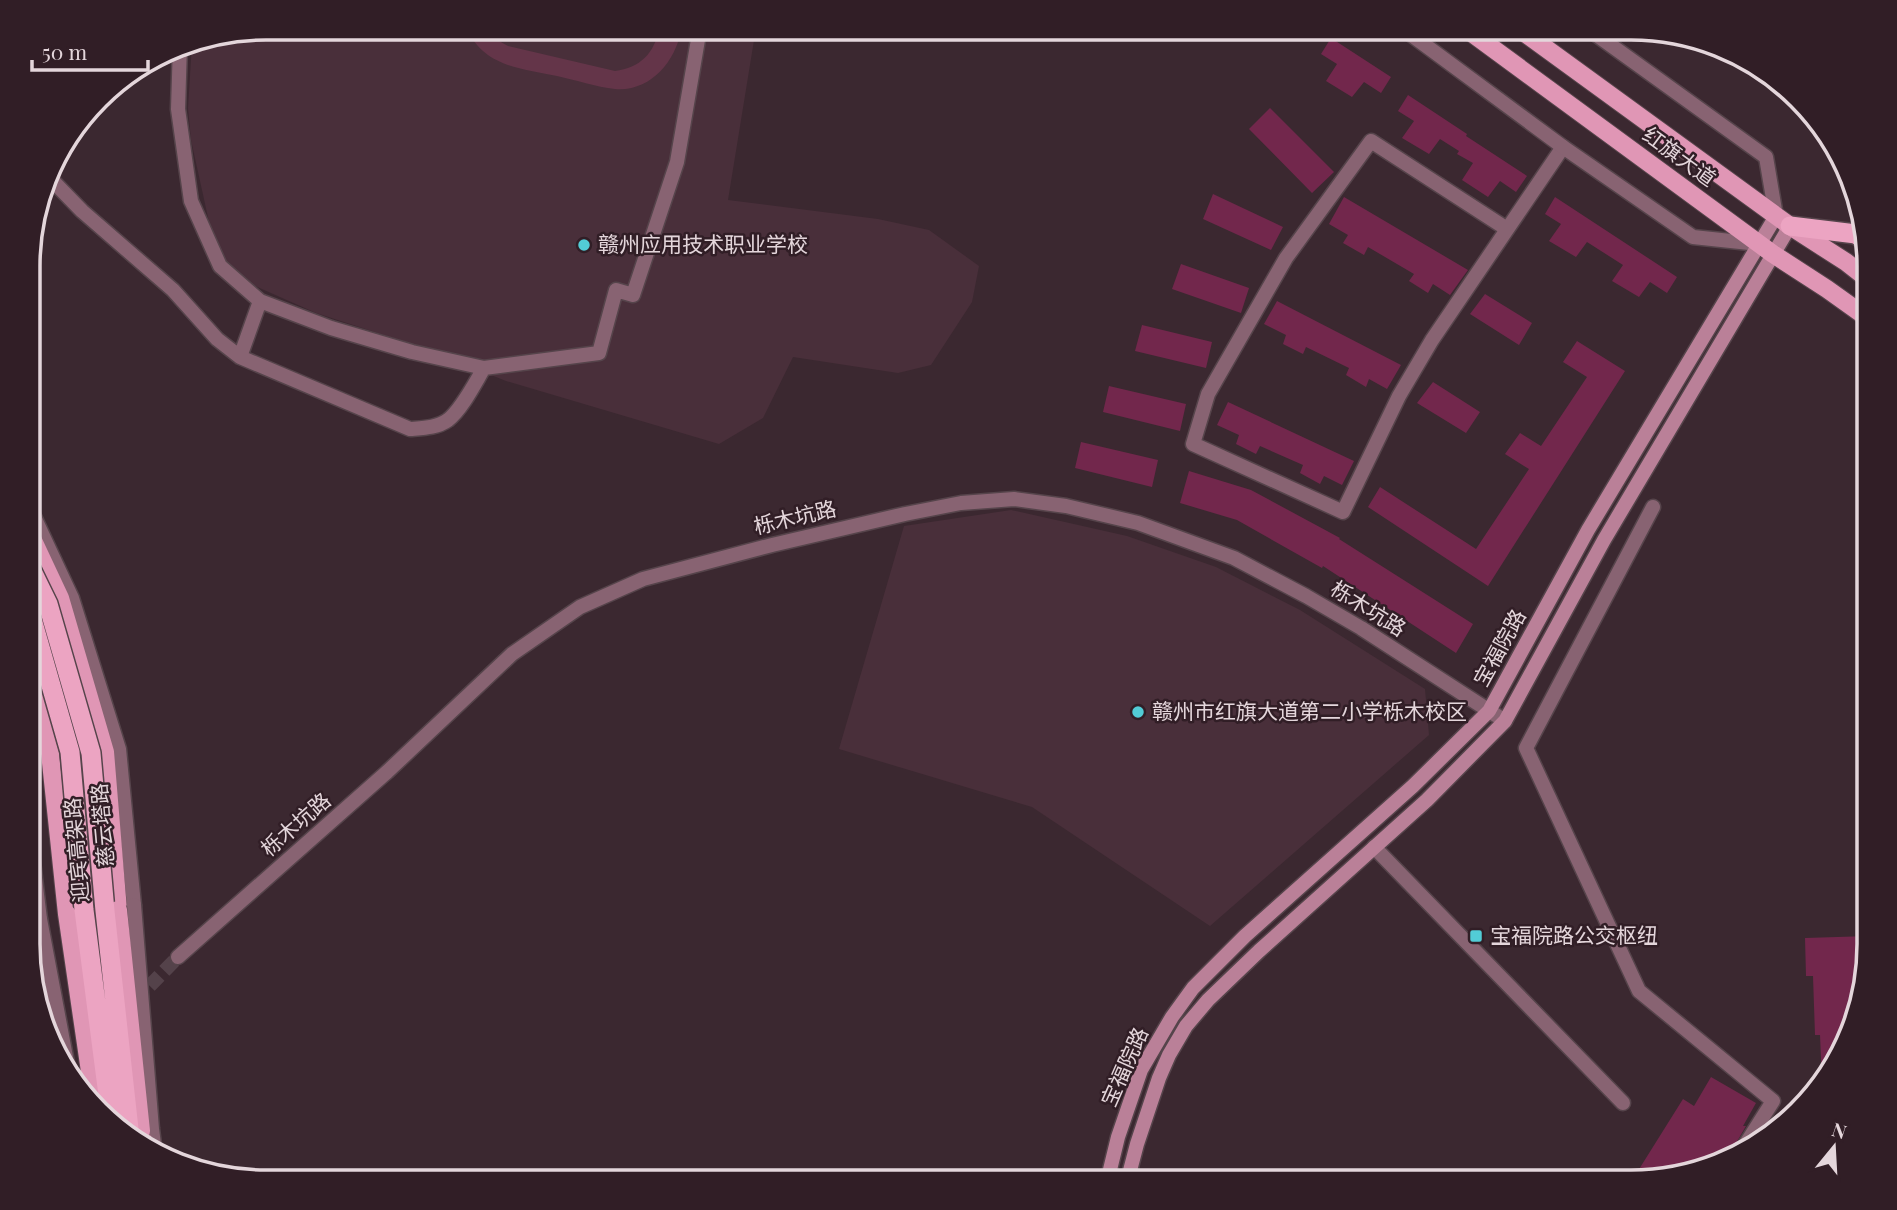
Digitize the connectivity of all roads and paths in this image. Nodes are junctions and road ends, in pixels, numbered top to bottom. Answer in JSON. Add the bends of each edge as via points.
{"nodes":[{"id":1,"x":698,"y":40,"type":"edge"},
{"id":2,"x":1418,"y":40,"type":"edge"},
{"id":3,"x":1481,"y":40,"type":"edge"},
{"id":4,"x":1534,"y":40,"type":"edge"},
{"id":5,"x":1604,"y":40,"type":"edge"},
{"id":6,"x":180,"y":58,"type":"edge"},
{"id":7,"x":1563,"y":147,"type":"junction"},
{"id":8,"x":56,"y":184,"type":"edge"},
{"id":9,"x":1783,"y":221,"type":"junction"},
{"id":10,"x":1507,"y":229,"type":"junction"},
{"id":11,"x":1854,"y":233,"type":"edge"},
{"id":12,"x":1766,"y":249,"type":"junction"},
{"id":13,"x":1856,"y":270,"type":"edge"},
{"id":14,"x":260,"y":301,"type":"junction"},
{"id":15,"x":1856,"y":310,"type":"edge"},
{"id":16,"x":240,"y":357,"type":"junction"},
{"id":17,"x":484,"y":368,"type":"junction"},
{"id":18,"x":1653,"y":507,"type":"dead end"},
{"id":19,"x":40,"y":529,"type":"edge"},
{"id":20,"x":40,"y":555,"type":"edge"},
{"id":21,"x":40,"y":588,"type":"edge"},
{"id":22,"x":40,"y":647,"type":"edge"},
{"id":23,"x":1489,"y":711,"type":"junction"},
{"id":24,"x":40,"y":717,"type":"edge"},
{"id":25,"x":1505,"y":721,"type":"junction"},
{"id":26,"x":1362,"y":832,"type":"junction"},
{"id":27,"x":1374,"y":847,"type":"junction"},
{"id":28,"x":126,"y":908,"type":"junction"},
{"id":29,"x":40,"y":919,"type":"edge"},
{"id":30,"x":178,"y":957,"type":"tunnel mouth"},
{"id":31,"x":63,"y":1042,"type":"edge"},
{"id":32,"x":92,"y":1087,"type":"edge"},
{"id":33,"x":1623,"y":1103,"type":"dead end"},
{"id":34,"x":110,"y":1107,"type":"edge"},
{"id":35,"x":140,"y":1131,"type":"edge"},
{"id":36,"x":141,"y":1132,"type":"edge"},
{"id":37,"x":1753,"y":1134,"type":"edge"},
{"id":38,"x":1110,"y":1169,"type":"edge"},
{"id":39,"x":1130,"y":1169,"type":"edge"}],
"edges":[{"from":1,"to":17,"type":"street","via":[[677,162],[633,295],[616,290],[599,353]]},
{"from":2,"to":7,"type":"street"},
{"from":3,"to":12,"type":"main road","name":"红旗大道"},
{"from":4,"to":9,"type":"main road","name":"红旗大道"},
{"from":5,"to":9,"type":"street","via":[[1766,157]]},
{"from":6,"to":14,"type":"street","via":[[178,109],[191,201],[220,266]]},
{"from":7,"to":10,"type":"street"},
{"from":7,"to":12,"type":"street","via":[[1693,237]]},
{"from":8,"to":16,"type":"street"},
{"from":9,"to":11,"type":"highway"},
{"from":9,"to":12,"type":"main road","name":"宝福院路"},
{"from":9,"to":13,"type":"main road","name":"红旗大道"},
{"from":10,"to":10,"type":"street","via":[[1399,396],[1343,512],[1193,444],[1208,394],[1286,258],[1371,141]]},
{"from":12,"to":15,"type":"main road","name":"红旗大道"},
{"from":12,"to":23,"type":"main road","name":"宝福院路","via":[[1588,530]]},
{"from":12,"to":25,"type":"main road","name":"宝福院路"},
{"from":14,"to":16,"type":"street"},
{"from":14,"to":17,"type":"street","via":[[342,332]]},
{"from":16,"to":17,"type":"street","via":[[410,429],[448,420]]},
{"from":18,"to":37,"type":"street","via":[[1526,748],[1639,991],[1773,1101]]},
{"from":19,"to":28,"type":"street","name":"慈云塔路","via":[[72,598],[119,750]]},
{"from":20,"to":28,"type":"main road","name":"慈云塔路","via":[[60,598],[105,752]]},
{"from":21,"to":35,"type":"highway","name":"迎宾高架路","bridge":true,"via":[[91,753],[105,911]]},
{"from":22,"to":34,"type":"highway","name":"迎宾高架路","bridge":true,"via":[[70,752]]},
{"from":23,"to":25,"type":"street","name":"栎木坑路"},
{"from":23,"to":26,"type":"main road","name":"宝福院路"},
{"from":23,"to":30,"type":"street","name":"栎木坑路","via":[[1361,628],[1234,558],[1138,523],[1066,506],[1014,499],[949,505],[656,575],[580,607],[512,654]]},
{"from":24,"to":32,"type":"main road","bridge":true,"via":[[50,753]]},
{"from":25,"to":27,"type":"main road","name":"宝福院路"},
{"from":26,"to":27,"type":"street"},
{"from":26,"to":38,"type":"main road","name":"宝福院路","via":[[1245,936],[1171,1017],[1141,1070]]},
{"from":27,"to":33,"type":"street"},
{"from":27,"to":39,"type":"main road","name":"宝福院路","via":[[1259,951],[1186,1027],[1159,1078]]},
{"from":28,"to":36,"type":"main road","name":"慈云塔路","bridge":true},
{"from":29,"to":31,"type":"street","bridge":true}]}
